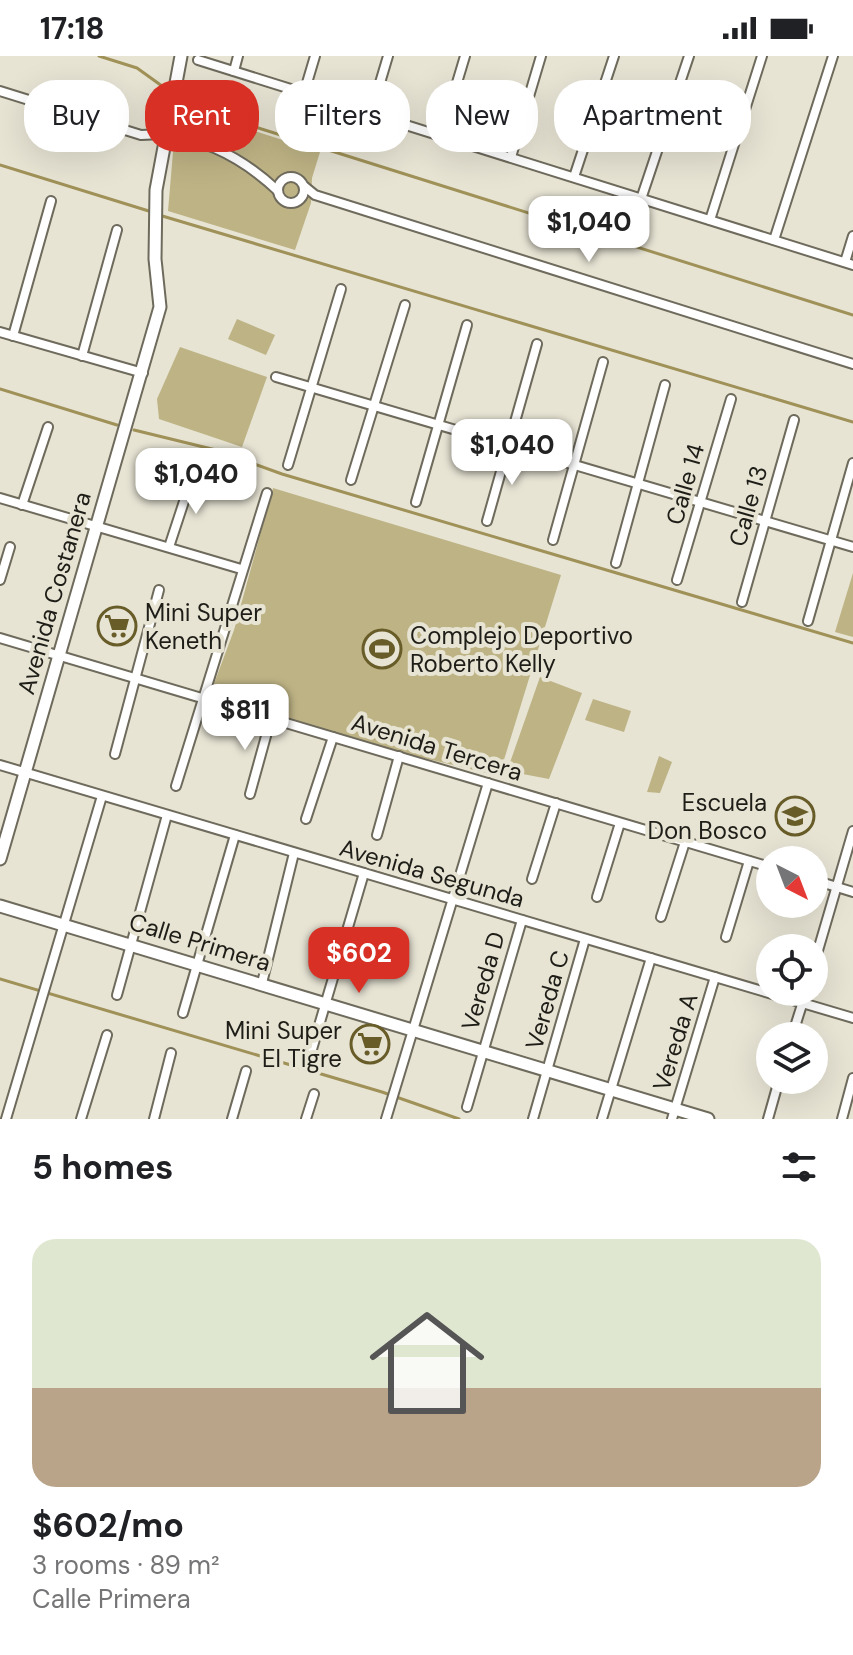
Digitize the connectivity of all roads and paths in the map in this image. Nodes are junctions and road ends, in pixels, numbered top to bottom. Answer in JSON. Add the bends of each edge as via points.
{"nodes":[{"id":1,"x":181,"y":56,"type":"edge"},
{"id":2,"x":238,"y":56,"type":"edge"},
{"id":3,"x":315,"y":56,"type":"edge"},
{"id":4,"x":388,"y":56,"type":"edge"},
{"id":5,"x":465,"y":56,"type":"edge"},
{"id":6,"x":541,"y":56,"type":"edge"},
{"id":7,"x":614,"y":56,"type":"edge"},
{"id":8,"x":689,"y":56,"type":"edge"},
{"id":9,"x":762,"y":56,"type":"edge"},
{"id":10,"x":833,"y":56,"type":"edge"},
{"id":11,"x":198,"y":60,"type":"dead end"},
{"id":12,"x":234,"y":71,"type":"junction"},
{"id":13,"x":176,"y":80,"type":"edge"},
{"id":14,"x":308,"y":80,"type":"edge"},
{"id":15,"x":381,"y":80,"type":"edge"},
{"id":16,"x":458,"y":80,"type":"edge"},
{"id":17,"x":275,"y":84,"type":"edge"},
{"id":18,"x":0,"y":91,"type":"edge"},
{"id":19,"x":145,"y":135,"type":"edge"},
{"id":20,"x":162,"y":152,"type":"edge"},
{"id":21,"x":226,"y":152,"type":"edge"},
{"id":22,"x":494,"y":152,"type":"edge"},
{"id":23,"x":511,"y":157,"type":"junction"},
{"id":24,"x":574,"y":177,"type":"junction"},
{"id":25,"x":304,"y":186,"type":"junction"},
{"id":26,"x":279,"y":187,"type":"junction"},
{"id":27,"x":315,"y":195,"type":"junction"},
{"id":28,"x":301,"y":198,"type":"junction"},
{"id":29,"x":641,"y":199,"type":"junction"},
{"id":30,"x":51,"y":201,"type":"dead end"},
{"id":31,"x":710,"y":220,"type":"junction"},
{"id":32,"x":117,"y":230,"type":"dead end"},
{"id":33,"x":853,"y":236,"type":"edge"},
{"id":34,"x":774,"y":240,"type":"junction"},
{"id":35,"x":849,"y":263,"type":"edge"},
{"id":36,"x":341,"y":289,"type":"dead end"},
{"id":37,"x":405,"y":305,"type":"dead end"},
{"id":38,"x":467,"y":325,"type":"dead end"},
{"id":39,"x":0,"y":332,"type":"edge"},
{"id":40,"x":13,"y":336,"type":"junction"},
{"id":41,"x":537,"y":344,"type":"dead end"},
{"id":42,"x":82,"y":356,"type":"junction"},
{"id":43,"x":603,"y":362,"type":"dead end"},
{"id":44,"x":853,"y":364,"type":"edge"},
{"id":45,"x":143,"y":373,"type":"junction"},
{"id":46,"x":276,"y":377,"type":"dead end"},
{"id":47,"x":665,"y":385,"type":"dead end"},
{"id":48,"x":311,"y":387,"type":"junction"},
{"id":49,"x":731,"y":399,"type":"dead end"},
{"id":50,"x":373,"y":406,"type":"junction"},
{"id":51,"x":794,"y":420,"type":"dead end"},
{"id":52,"x":438,"y":425,"type":"junction"},
{"id":53,"x":48,"y":427,"type":"dead end"},
{"id":54,"x":507,"y":445,"type":"junction"},
{"id":55,"x":853,"y":463,"type":"edge"},
{"id":56,"x":288,"y":465,"type":"dead end"},
{"id":57,"x":575,"y":465,"type":"junction"},
{"id":58,"x":193,"y":474,"type":"dead end"},
{"id":59,"x":351,"y":480,"type":"dead end"},
{"id":60,"x":638,"y":484,"type":"junction"},
{"id":61,"x":267,"y":493,"type":"dead end"},
{"id":62,"x":0,"y":498,"type":"edge"},
{"id":63,"x":416,"y":502,"type":"dead end"},
{"id":64,"x":701,"y":503,"type":"junction"},
{"id":65,"x":22,"y":505,"type":"junction"},
{"id":66,"x":487,"y":521,"type":"dead end"},
{"id":67,"x":765,"y":521,"type":"junction"},
{"id":68,"x":96,"y":526,"type":"junction"},
{"id":69,"x":553,"y":540,"type":"dead end"},
{"id":70,"x":832,"y":541,"type":"junction"},
{"id":71,"x":10,"y":547,"type":"dead end"},
{"id":72,"x":169,"y":547,"type":"junction"},
{"id":73,"x":853,"y":547,"type":"edge"},
{"id":74,"x":616,"y":563,"type":"dead end"},
{"id":75,"x":241,"y":569,"type":"junction"},
{"id":76,"x":0,"y":580,"type":"edge"},
{"id":77,"x":677,"y":580,"type":"dead end"},
{"id":78,"x":159,"y":590,"type":"dead end"},
{"id":79,"x":742,"y":602,"type":"dead end"},
{"id":80,"x":808,"y":621,"type":"dead end"},
{"id":81,"x":0,"y":638,"type":"edge"},
{"id":82,"x":59,"y":656,"type":"junction"},
{"id":83,"x":135,"y":678,"type":"junction"},
{"id":84,"x":202,"y":698,"type":"junction"},
{"id":85,"x":271,"y":718,"type":"junction"},
{"id":86,"x":333,"y":737,"type":"junction"},
{"id":87,"x":115,"y":754,"type":"dead end"},
{"id":88,"x":399,"y":756,"type":"junction"},
{"id":89,"x":0,"y":765,"type":"edge"},
{"id":90,"x":25,"y":773,"type":"junction"},
{"id":91,"x":488,"y":783,"type":"junction"},
{"id":92,"x":176,"y":786,"type":"dead end"},
{"id":93,"x":250,"y":794,"type":"dead end"},
{"id":94,"x":102,"y":796,"type":"junction"},
{"id":95,"x":556,"y":803,"type":"junction"},
{"id":96,"x":167,"y":815,"type":"junction"},
{"id":97,"x":306,"y":819,"type":"dead end"},
{"id":98,"x":620,"y":823,"type":"junction"},
{"id":99,"x":853,"y":831,"type":"edge"},
{"id":100,"x":235,"y":835,"type":"junction"},
{"id":101,"x":377,"y":835,"type":"dead end"},
{"id":102,"x":685,"y":842,"type":"junction"},
{"id":103,"x":294,"y":853,"type":"junction"},
{"id":104,"x":0,"y":859,"type":"edge"},
{"id":105,"x":749,"y":861,"type":"junction"},
{"id":106,"x":756,"y":863,"type":"edge"},
{"id":107,"x":364,"y":873,"type":"junction"},
{"id":108,"x":532,"y":879,"type":"dead end"},
{"id":109,"x":828,"y":884,"type":"edge"},
{"id":110,"x":837,"y":887,"type":"junction"},
{"id":111,"x":853,"y":892,"type":"edge"},
{"id":112,"x":597,"y":897,"type":"dead end"},
{"id":113,"x":451,"y":899,"type":"junction"},
{"id":114,"x":0,"y":906,"type":"edge"},
{"id":115,"x":661,"y":917,"type":"dead end"},
{"id":116,"x":522,"y":920,"type":"junction"},
{"id":117,"x":63,"y":925,"type":"junction"},
{"id":118,"x":823,"y":934,"type":"edge"},
{"id":119,"x":726,"y":937,"type":"dead end"},
{"id":120,"x":585,"y":939,"type":"junction"},
{"id":121,"x":133,"y":945,"type":"junction"},
{"id":122,"x":651,"y":958,"type":"junction"},
{"id":123,"x":198,"y":964,"type":"junction"},
{"id":124,"x":715,"y":977,"type":"junction"},
{"id":125,"x":262,"y":983,"type":"junction"},
{"id":126,"x":756,"y":989,"type":"edge"},
{"id":127,"x":117,"y":995,"type":"dead end"},
{"id":128,"x":326,"y":1003,"type":"junction"},
{"id":129,"x":812,"y":1006,"type":"edge"},
{"id":130,"x":183,"y":1013,"type":"dead end"},
{"id":131,"x":853,"y":1018,"type":"edge"},
{"id":132,"x":412,"y":1032,"type":"junction"},
{"id":133,"x":107,"y":1035,"type":"dead end"},
{"id":134,"x":171,"y":1053,"type":"dead end"},
{"id":135,"x":483,"y":1053,"type":"junction"},
{"id":136,"x":310,"y":1056,"type":"dead end"},
{"id":137,"x":246,"y":1071,"type":"dead end"},
{"id":138,"x":547,"y":1072,"type":"junction"},
{"id":139,"x":853,"y":1078,"type":"edge"},
{"id":140,"x":612,"y":1090,"type":"junction"},
{"id":141,"x":314,"y":1094,"type":"dead end"},
{"id":142,"x":775,"y":1094,"type":"edge"},
{"id":143,"x":467,"y":1107,"type":"dead end"},
{"id":144,"x":674,"y":1114,"type":"edge"},
{"id":145,"x":6,"y":1119,"type":"edge"},
{"id":146,"x":81,"y":1119,"type":"edge"},
{"id":147,"x":154,"y":1119,"type":"edge"},
{"id":148,"x":232,"y":1119,"type":"edge"},
{"id":149,"x":306,"y":1119,"type":"edge"},
{"id":150,"x":386,"y":1119,"type":"edge"},
{"id":151,"x":533,"y":1119,"type":"edge"},
{"id":152,"x":602,"y":1119,"type":"edge"},
{"id":153,"x":708,"y":1119,"type":"edge"},
{"id":154,"x":768,"y":1119,"type":"edge"},
{"id":155,"x":842,"y":1119,"type":"edge"}],
"edges":[{"from":1,"to":13,"type":"street","name":"Avenida Costanera"},
{"from":2,"to":12,"type":"street"},
{"from":3,"to":14,"type":"street"},
{"from":4,"to":15,"type":"street"},
{"from":5,"to":16,"type":"street"},
{"from":6,"to":23,"type":"street"},
{"from":7,"to":24,"type":"street"},
{"from":8,"to":29,"type":"street"},
{"from":9,"to":31,"type":"street"},
{"from":10,"to":34,"type":"street"},
{"from":11,"to":12,"type":"street"},
{"from":12,"to":17,"type":"street"},
{"from":18,"to":19,"type":"street"},
{"from":20,"to":45,"type":"street","name":"Avenida Costanera","via":[[154,222],[160,307]]},
{"from":21,"to":26,"type":"street"},
{"from":22,"to":23,"type":"street"},
{"from":23,"to":24,"type":"street"},
{"from":24,"to":29,"type":"street"},
{"from":25,"to":26,"type":"street","via":[[291,176]]},
{"from":25,"to":27,"type":"street"},
{"from":25,"to":28,"type":"street"},
{"from":26,"to":28,"type":"street","via":[[289,203]]},
{"from":27,"to":28,"type":"street"},
{"from":27,"to":44,"type":"street"},
{"from":29,"to":31,"type":"street"},
{"from":30,"to":40,"type":"street"},
{"from":31,"to":34,"type":"street"},
{"from":32,"to":42,"type":"street"},
{"from":33,"to":35,"type":"street"},
{"from":34,"to":35,"type":"street"},
{"from":36,"to":48,"type":"street"},
{"from":37,"to":50,"type":"street"},
{"from":38,"to":52,"type":"street"},
{"from":39,"to":40,"type":"street"},
{"from":40,"to":42,"type":"street"},
{"from":41,"to":54,"type":"street"},
{"from":42,"to":45,"type":"street"},
{"from":43,"to":57,"type":"street"},
{"from":45,"to":68,"type":"street","name":"Avenida Costanera"},
{"from":46,"to":48,"type":"street"},
{"from":47,"to":60,"type":"street"},
{"from":48,"to":50,"type":"street"},
{"from":48,"to":56,"type":"street"},
{"from":49,"to":64,"type":"street","name":"Calle 14"},
{"from":50,"to":52,"type":"street"},
{"from":50,"to":59,"type":"street"},
{"from":51,"to":67,"type":"street","name":"Calle 13"},
{"from":52,"to":54,"type":"street"},
{"from":52,"to":63,"type":"street"},
{"from":53,"to":65,"type":"street"},
{"from":54,"to":57,"type":"street"},
{"from":54,"to":66,"type":"street"},
{"from":55,"to":70,"type":"street"},
{"from":57,"to":60,"type":"street"},
{"from":57,"to":69,"type":"street"},
{"from":58,"to":72,"type":"street"},
{"from":60,"to":64,"type":"street"},
{"from":60,"to":74,"type":"street"},
{"from":61,"to":75,"type":"street"},
{"from":62,"to":65,"type":"street"},
{"from":64,"to":67,"type":"street"},
{"from":64,"to":77,"type":"street","name":"Calle 14"},
{"from":65,"to":68,"type":"street"},
{"from":67,"to":70,"type":"street"},
{"from":67,"to":79,"type":"street","name":"Calle 13"},
{"from":68,"to":72,"type":"street"},
{"from":68,"to":82,"type":"street","name":"Avenida Costanera"},
{"from":70,"to":73,"type":"street"},
{"from":70,"to":80,"type":"street"},
{"from":71,"to":76,"type":"street"},
{"from":72,"to":75,"type":"street"},
{"from":75,"to":84,"type":"street"},
{"from":78,"to":83,"type":"street"},
{"from":81,"to":82,"type":"street","name":"Avenida Tercera"},
{"from":82,"to":83,"type":"street","name":"Avenida Tercera"},
{"from":82,"to":90,"type":"street","name":"Avenida Costanera"},
{"from":83,"to":84,"type":"street","name":"Avenida Tercera"},
{"from":83,"to":87,"type":"street"},
{"from":84,"to":85,"type":"street","name":"Avenida Tercera"},
{"from":84,"to":92,"type":"street"},
{"from":85,"to":86,"type":"street","name":"Avenida Tercera"},
{"from":85,"to":93,"type":"street"},
{"from":86,"to":88,"type":"street","name":"Avenida Tercera"},
{"from":86,"to":97,"type":"street"},
{"from":88,"to":91,"type":"street","name":"Avenida Tercera"},
{"from":88,"to":101,"type":"street"},
{"from":89,"to":90,"type":"street","name":"Avenida Segunda"},
{"from":90,"to":94,"type":"street","name":"Avenida Segunda"},
{"from":90,"to":104,"type":"street","name":"Avenida Costanera"},
{"from":91,"to":95,"type":"street","name":"Avenida Tercera"},
{"from":91,"to":113,"type":"street"},
{"from":94,"to":96,"type":"street","name":"Avenida Segunda"},
{"from":94,"to":117,"type":"street"},
{"from":95,"to":98,"type":"street","name":"Avenida Tercera"},
{"from":95,"to":108,"type":"street"},
{"from":96,"to":100,"type":"street","name":"Avenida Segunda"},
{"from":96,"to":121,"type":"street"},
{"from":98,"to":102,"type":"street","name":"Avenida Tercera"},
{"from":98,"to":112,"type":"street"},
{"from":99,"to":110,"type":"street"},
{"from":100,"to":103,"type":"street","name":"Avenida Segunda"},
{"from":100,"to":123,"type":"street"},
{"from":102,"to":105,"type":"street","name":"Avenida Tercera"},
{"from":102,"to":115,"type":"street"},
{"from":103,"to":107,"type":"street","name":"Avenida Segunda"},
{"from":103,"to":125,"type":"street"},
{"from":105,"to":106,"type":"street","name":"Avenida Tercera"},
{"from":105,"to":119,"type":"street"},
{"from":107,"to":113,"type":"street","name":"Avenida Segunda"},
{"from":107,"to":128,"type":"street"},
{"from":109,"to":110,"type":"street"},
{"from":110,"to":111,"type":"street"},
{"from":110,"to":118,"type":"street"},
{"from":113,"to":116,"type":"street","name":"Avenida Segunda"},
{"from":113,"to":132,"type":"street"},
{"from":114,"to":117,"type":"street","name":"Calle Primera"},
{"from":116,"to":120,"type":"street","name":"Avenida Segunda"},
{"from":116,"to":135,"type":"street","name":"Vereda D"},
{"from":117,"to":121,"type":"street","name":"Calle Primera"},
{"from":117,"to":145,"type":"street"},
{"from":120,"to":122,"type":"street","name":"Avenida Segunda"},
{"from":120,"to":138,"type":"street","name":"Vereda C"},
{"from":121,"to":123,"type":"street","name":"Calle Primera"},
{"from":121,"to":127,"type":"street"},
{"from":122,"to":124,"type":"street","name":"Avenida Segunda"},
{"from":122,"to":140,"type":"street"},
{"from":123,"to":125,"type":"street","name":"Calle Primera"},
{"from":123,"to":130,"type":"street"},
{"from":124,"to":126,"type":"street","name":"Avenida Segunda"},
{"from":124,"to":144,"type":"street","name":"Vereda A"},
{"from":125,"to":128,"type":"street","name":"Calle Primera"},
{"from":128,"to":132,"type":"street","name":"Calle Primera"},
{"from":128,"to":136,"type":"street"},
{"from":129,"to":131,"type":"street","name":"Avenida Segunda"},
{"from":132,"to":135,"type":"street","name":"Calle Primera"},
{"from":132,"to":150,"type":"street"},
{"from":133,"to":146,"type":"street"},
{"from":134,"to":147,"type":"street"},
{"from":135,"to":138,"type":"street","name":"Calle Primera"},
{"from":135,"to":143,"type":"street","name":"Vereda D"},
{"from":137,"to":148,"type":"street"},
{"from":138,"to":140,"type":"street","name":"Calle Primera"},
{"from":138,"to":151,"type":"street","name":"Vereda C"},
{"from":139,"to":155,"type":"street"},
{"from":140,"to":144,"type":"street","name":"Calle Primera"},
{"from":140,"to":152,"type":"street"},
{"from":141,"to":149,"type":"street"},
{"from":142,"to":154,"type":"street"},
{"from":144,"to":153,"type":"street","name":"Calle Primera"}]}
